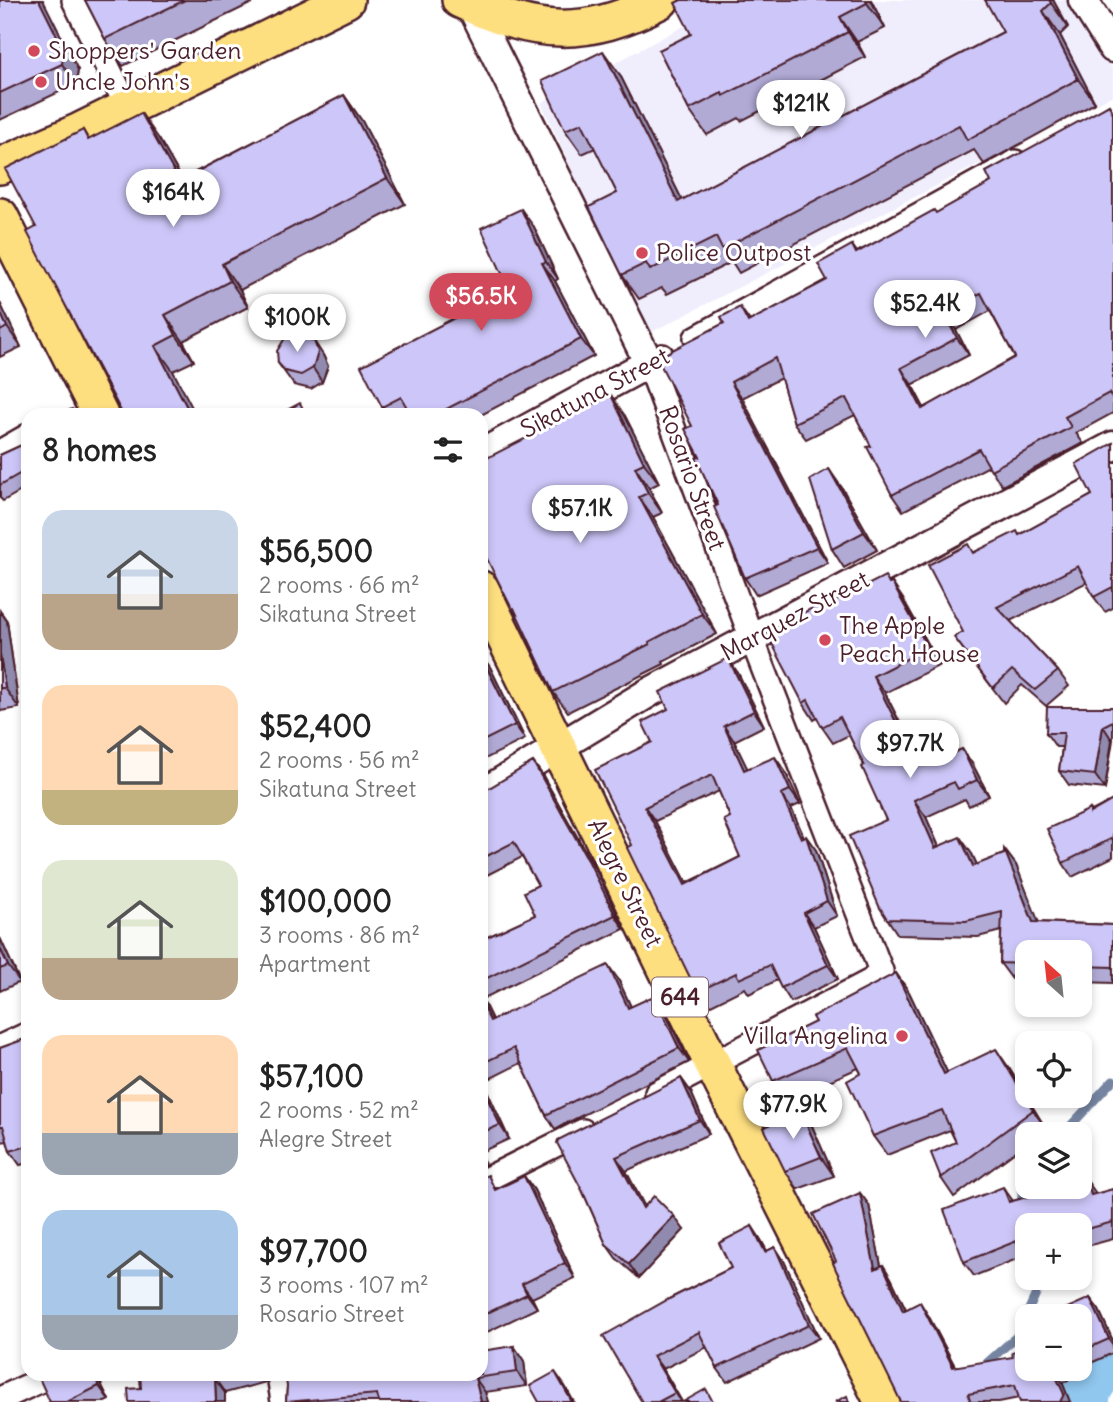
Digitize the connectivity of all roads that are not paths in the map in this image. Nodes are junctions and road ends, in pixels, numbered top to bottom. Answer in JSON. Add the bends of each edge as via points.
{"nodes":[{"id":1,"x":74,"y":0,"type":"edge"},
{"id":2,"x":346,"y":0,"type":"edge"},
{"id":3,"x":661,"y":0,"type":"edge"},
{"id":4,"x":1083,"y":0,"type":"edge"},
{"id":5,"x":466,"y":2,"type":"edge"},
{"id":6,"x":1113,"y":48,"type":"edge"},
{"id":7,"x":127,"y":106,"type":"junction"},
{"id":8,"x":1040,"y":149,"type":"edge"},
{"id":9,"x":0,"y":166,"type":"edge"},
{"id":10,"x":0,"y":216,"type":"edge"},
{"id":11,"x":649,"y":363,"type":"junction"},
{"id":12,"x":89,"y":408,"type":"edge"},
{"id":13,"x":21,"y":440,"type":"edge"},
{"id":14,"x":1113,"y":446,"type":"edge"},
{"id":15,"x":488,"y":450,"type":"edge"},
{"id":16,"x":0,"y":452,"type":"edge"},
{"id":17,"x":488,"y":603,"type":"edge"},
{"id":18,"x":752,"y":639,"type":"junction"},
{"id":19,"x":559,"y":748,"type":"junction"},
{"id":20,"x":488,"y":790,"type":"edge"},
{"id":21,"x":21,"y":1040,"type":"edge"},
{"id":22,"x":0,"y":1051,"type":"edge"},
{"id":23,"x":713,"y":1065,"type":"junction"},
{"id":24,"x":640,"y":1102,"type":"edge"},
{"id":25,"x":603,"y":1120,"type":"edge"},
{"id":26,"x":488,"y":1178,"type":"edge"},
{"id":27,"x":39,"y":1381,"type":"edge"},
{"id":28,"x":280,"y":1381,"type":"edge"},
{"id":29,"x":0,"y":1399,"type":"edge"},
{"id":30,"x":283,"y":1402,"type":"edge"},
{"id":31,"x":883,"y":1402,"type":"edge"}],
"edges":[{"from":1,"to":7,"type":"street"},
{"from":2,"to":7,"type":"main road"},
{"from":3,"to":5,"type":"main road","via":[[597,26],[565,30],[511,20]]},
{"from":4,"to":6,"type":"street"},
{"from":5,"to":11,"type":"street","name":"Rosario Street"},
{"from":7,"to":9,"type":"main road"},
{"from":8,"to":11,"type":"street","name":"Sikatuna Street"},
{"from":10,"to":12,"type":"main road"},
{"from":11,"to":15,"type":"street","name":"Sikatuna Street"},
{"from":11,"to":18,"type":"street","name":"Rosario Street"},
{"from":13,"to":16,"type":"street"},
{"from":14,"to":18,"type":"street","name":"Marquez Street"},
{"from":17,"to":19,"type":"main road","name":"Alegre Street","number":"644"},
{"from":18,"to":19,"type":"street","name":"Marquez Street","via":[[650,692]]},
{"from":18,"to":23,"type":"street","name":"Rosario Street","via":[[881,971],[871,981]]},
{"from":19,"to":20,"type":"street","name":"Marquez Street"},
{"from":19,"to":23,"type":"main road","name":"Alegre Street","number":"644"},
{"from":21,"to":22,"type":"street"},
{"from":23,"to":24,"type":"street"},
{"from":23,"to":31,"type":"main road","name":"Alegre Street","number":"644"},
{"from":25,"to":26,"type":"street"},
{"from":27,"to":29,"type":"street"},
{"from":28,"to":30,"type":"street"}]}
